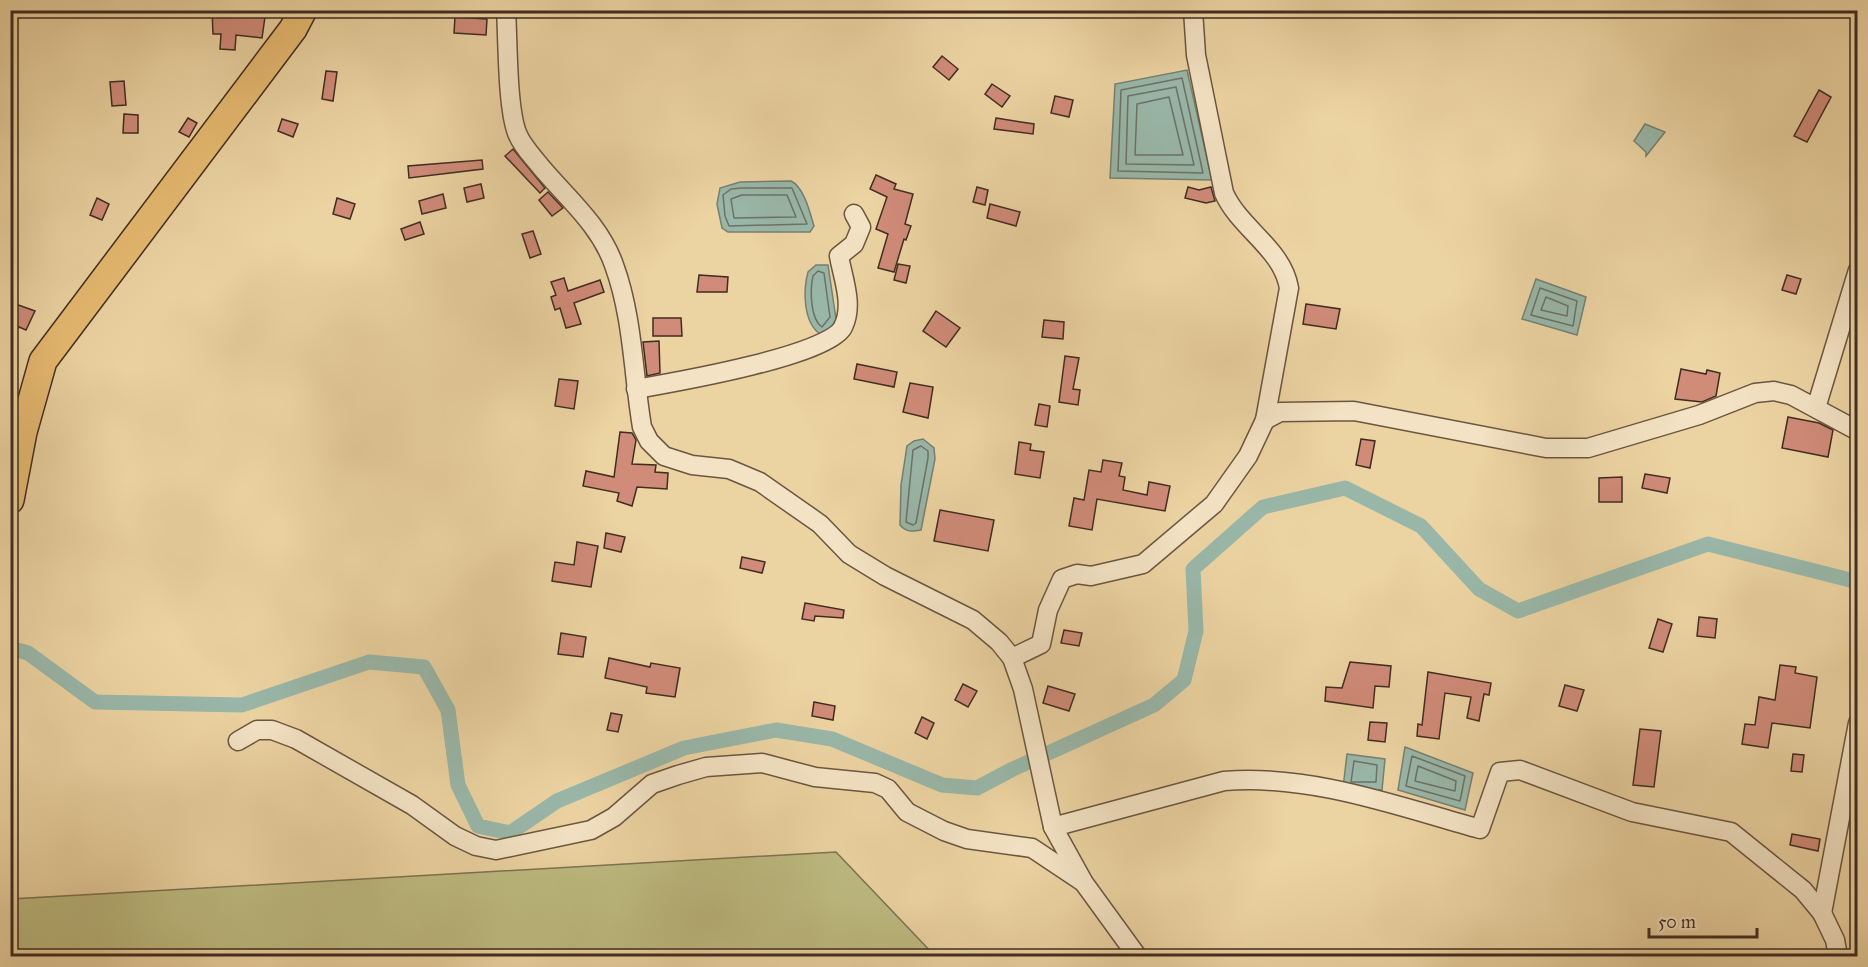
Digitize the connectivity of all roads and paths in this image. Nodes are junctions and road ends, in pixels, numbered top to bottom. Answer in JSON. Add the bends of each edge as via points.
{"nodes":[{"id":1,"x":303,"y":10,"type":"edge"},
{"id":2,"x":506,"y":10,"type":"edge"},
{"id":3,"x":1193,"y":10,"type":"edge"},
{"id":4,"x":854,"y":214,"type":"dead end"},
{"id":5,"x":1857,"y":270,"type":"edge"},
{"id":6,"x":636,"y":389,"type":"junction"},
{"id":7,"x":1816,"y":408,"type":"junction"},
{"id":8,"x":1265,"y":420,"type":"junction"},
{"id":9,"x":1857,"y":431,"type":"edge"},
{"id":10,"x":10,"y":500,"type":"edge"},
{"id":11,"x":1012,"y":658,"type":"junction"},
{"id":12,"x":1857,"y":723,"type":"edge"},
{"id":13,"x":238,"y":741,"type":"dead end"},
{"id":14,"x":1855,"y":749,"type":"edge"},
{"id":15,"x":1053,"y":827,"type":"junction"},
{"id":16,"x":1084,"y":883,"type":"junction"},
{"id":17,"x":1822,"y":913,"type":"junction"},
{"id":18,"x":1137,"y":957,"type":"edge"},
{"id":19,"x":1838,"y":957,"type":"edge"}],
"edges":[{"from":1,"to":10,"type":"highway","via":[[293,29],[43,361],[23,432]]},
{"from":2,"to":6,"type":"street","via":[[517,134],[603,241],[625,303]]},
{"from":3,"to":8,"type":"street","via":[[1200,75],[1224,193],[1286,273],[1289,288]]},
{"from":4,"to":6,"type":"street","via":[[861,227],[854,244],[839,256],[849,312],[842,330],[825,341],[764,364]]},
{"from":5,"to":7,"type":"street"},
{"from":6,"to":11,"type":"street","via":[[642,427],[664,456],[692,465],[729,469],[760,482],[820,524],[849,554],[974,620]]},
{"from":7,"to":8,"type":"street","via":[[1774,391],[1755,393],[1665,426],[1588,448],[1546,448],[1354,411],[1280,412]]},
{"from":7,"to":9,"type":"street"},
{"from":8,"to":11,"type":"street","via":[[1248,456],[1214,504],[1143,564],[1062,579],[1048,610],[1041,644]]},
{"from":11,"to":15,"type":"street","via":[[1023,689]]},
{"from":12,"to":14,"type":"street"},
{"from":13,"to":16,"type":"street","via":[[257,730],[272,730],[296,739],[412,805],[455,836],[496,850],[591,830],[614,817],[652,784],[678,775],[706,767],[762,764],[814,777],[875,783],[888,789],[907,812],[944,831],[967,839],[1032,848]]},
{"from":14,"to":17,"type":"street"},
{"from":15,"to":16,"type":"street"},
{"from":15,"to":17,"type":"street","via":[[1224,781],[1250,779],[1296,782],[1480,829],[1500,772],[1520,770],[1632,812],[1731,832],[1803,890]]},
{"from":16,"to":18,"type":"street"},
{"from":17,"to":19,"type":"street"}]}
